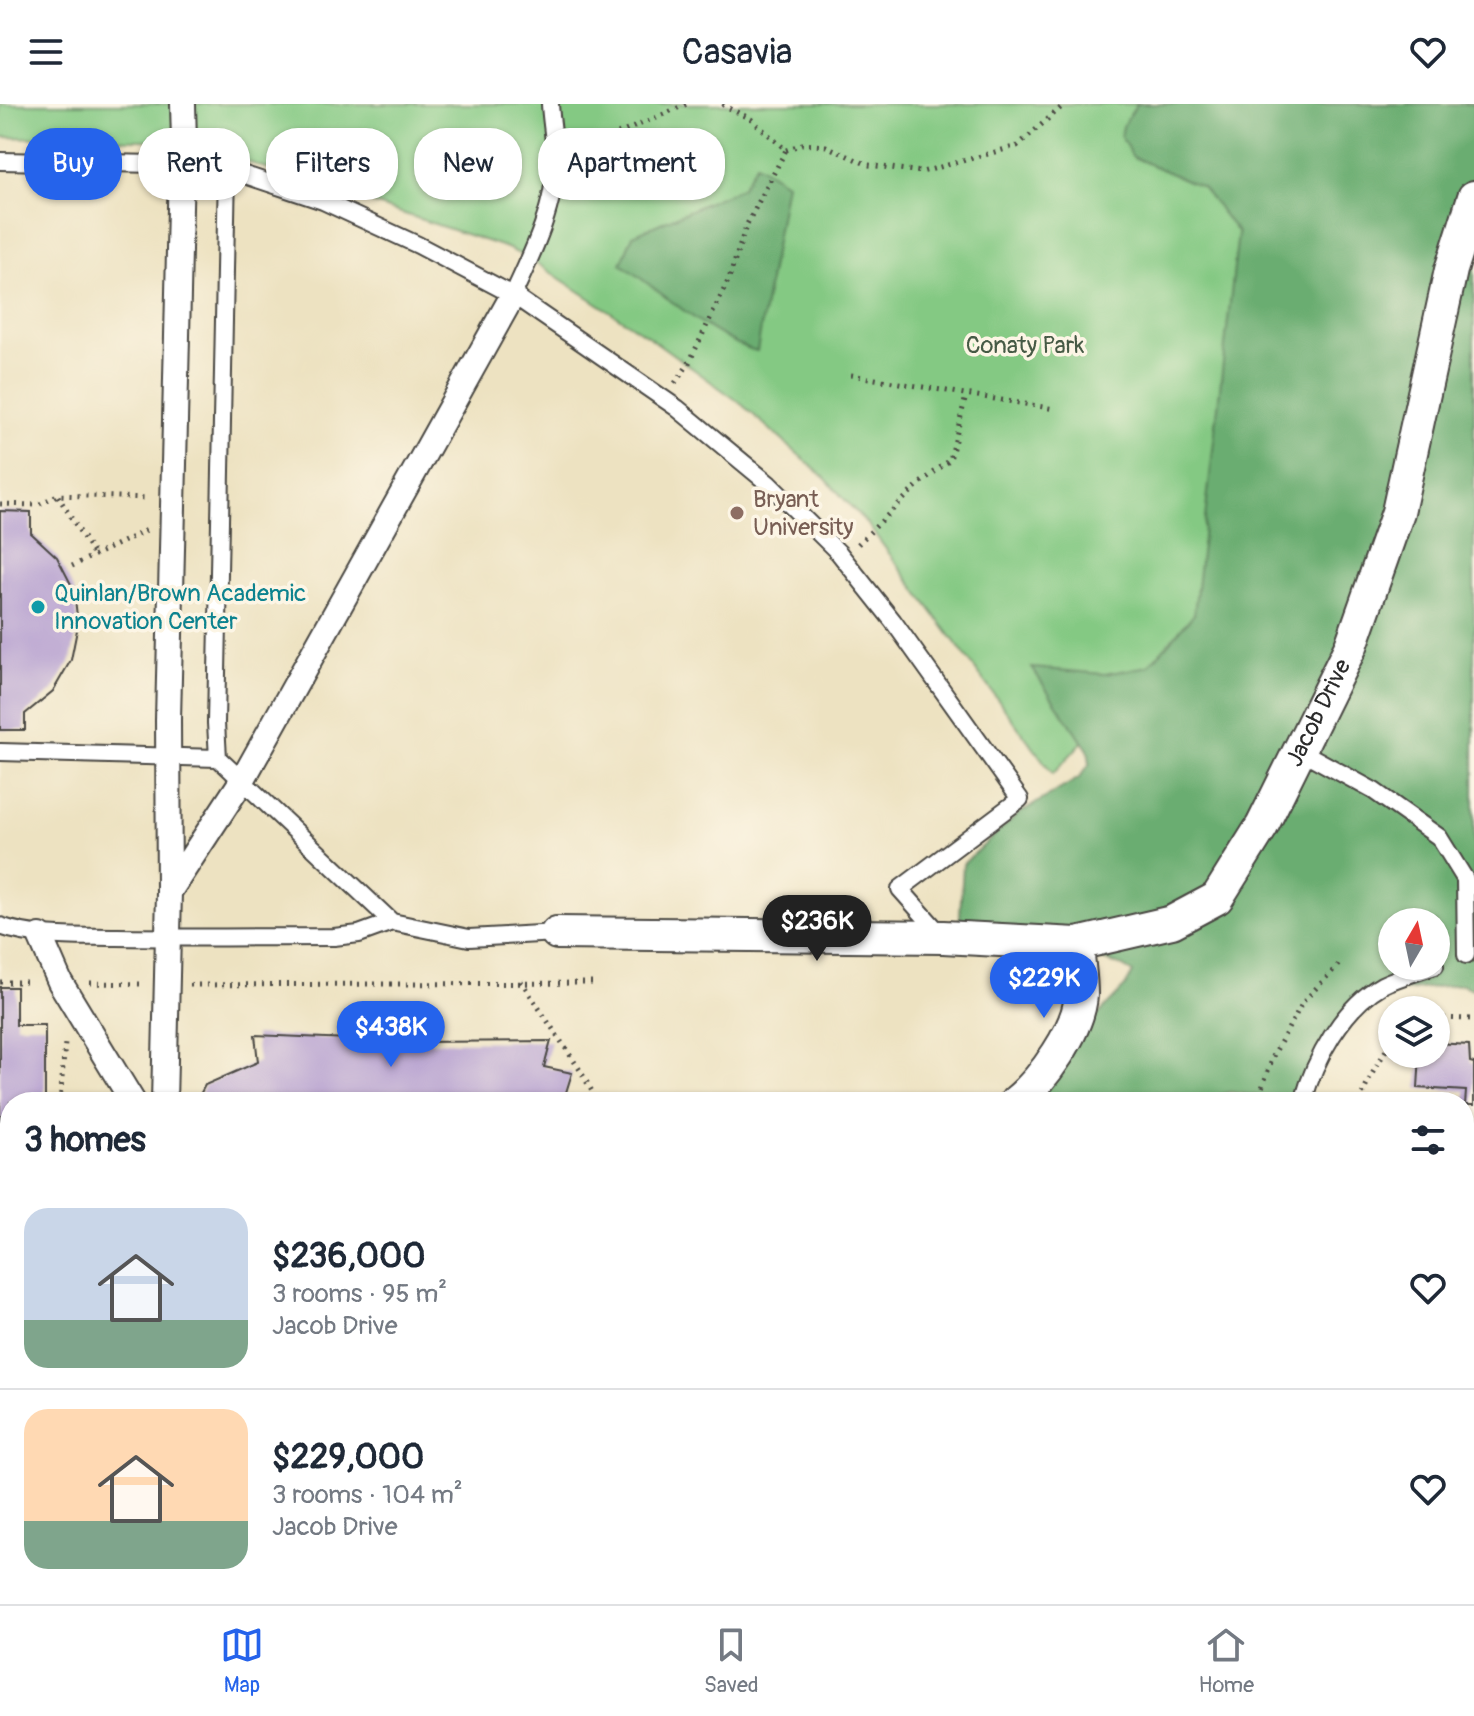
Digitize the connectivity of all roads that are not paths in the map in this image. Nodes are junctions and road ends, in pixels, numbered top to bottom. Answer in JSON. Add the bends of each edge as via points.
{"nodes":[{"id":1,"x":183,"y":104,"type":"edge"},
{"id":2,"x":550,"y":104,"type":"edge"},
{"id":3,"x":184,"y":128,"type":"edge"},
{"id":4,"x":0,"y":161,"type":"edge"},
{"id":5,"x":138,"y":164,"type":"edge"},
{"id":6,"x":250,"y":177,"type":"edge"},
{"id":7,"x":1474,"y":197,"type":"edge"},
{"id":8,"x":180,"y":200,"type":"edge"},
{"id":9,"x":226,"y":200,"type":"edge"},
{"id":10,"x":513,"y":295,"type":"junction"},
{"id":11,"x":1301,"y":751,"type":"junction"},
{"id":12,"x":0,"y":752,"type":"edge"},
{"id":13,"x":168,"y":756,"type":"junction"},
{"id":14,"x":218,"y":758,"type":"junction"},
{"id":15,"x":243,"y":779,"type":"junction"},
{"id":16,"x":169,"y":892,"type":"junction"},
{"id":17,"x":392,"y":922,"type":"junction"},
{"id":18,"x":0,"y":926,"type":"edge"},
{"id":19,"x":557,"y":933,"type":"joint"},
{"id":20,"x":40,"y":936,"type":"junction"},
{"id":21,"x":943,"y":937,"type":"junction"},
{"id":22,"x":168,"y":938,"type":"junction"},
{"id":23,"x":1077,"y":944,"type":"junction"},
{"id":24,"x":1470,"y":957,"type":"edge"},
{"id":25,"x":1450,"y":962,"type":"edge"},
{"id":26,"x":1396,"y":980,"type":"edge"},
{"id":27,"x":127,"y":1092,"type":"edge"},
{"id":28,"x":164,"y":1092,"type":"edge"},
{"id":29,"x":1028,"y":1092,"type":"edge"},
{"id":30,"x":1306,"y":1092,"type":"edge"}],
"edges":[{"from":1,"to":3,"type":"street"},
{"from":2,"to":10,"type":"lane","via":[[555,162],[549,201]]},
{"from":4,"to":5,"type":"lane"},
{"from":6,"to":10,"type":"lane","via":[[323,201]]},
{"from":7,"to":11,"type":"street","name":"Jacob Drive","via":[[1451,270],[1398,512],[1351,646]]},
{"from":8,"to":13,"type":"street"},
{"from":9,"to":14,"type":"lane"},
{"from":10,"to":15,"type":"street"},
{"from":10,"to":21,"type":"lane","via":[[663,398],[769,484],[844,558],[1020,799],[900,889]]},
{"from":11,"to":23,"type":"street","name":"Jacob Drive","via":[[1217,898],[1172,922]]},
{"from":11,"to":24,"type":"lane","via":[[1374,791],[1439,837],[1465,879]]},
{"from":12,"to":13,"type":"lane"},
{"from":13,"to":14,"type":"lane"},
{"from":13,"to":16,"type":"street"},
{"from":14,"to":15,"type":"lane"},
{"from":15,"to":16,"type":"street"},
{"from":15,"to":17,"type":"lane"},
{"from":16,"to":22,"type":"street"},
{"from":17,"to":19,"type":"lane","via":[[469,938]]},
{"from":17,"to":22,"type":"lane","via":[[334,937]]},
{"from":18,"to":20,"type":"lane"},
{"from":19,"to":21,"type":"street","name":"Jacob Drive"},
{"from":20,"to":22,"type":"lane"},
{"from":20,"to":27,"type":"street","via":[[65,990]]},
{"from":21,"to":23,"type":"street","name":"Jacob Drive"},
{"from":22,"to":28,"type":"street"},
{"from":23,"to":29,"type":"street","via":[[1081,997],[1068,1037]]},
{"from":24,"to":25,"type":"lane"},
{"from":26,"to":30,"type":"lane","via":[[1355,1006],[1321,1053]]}]}
